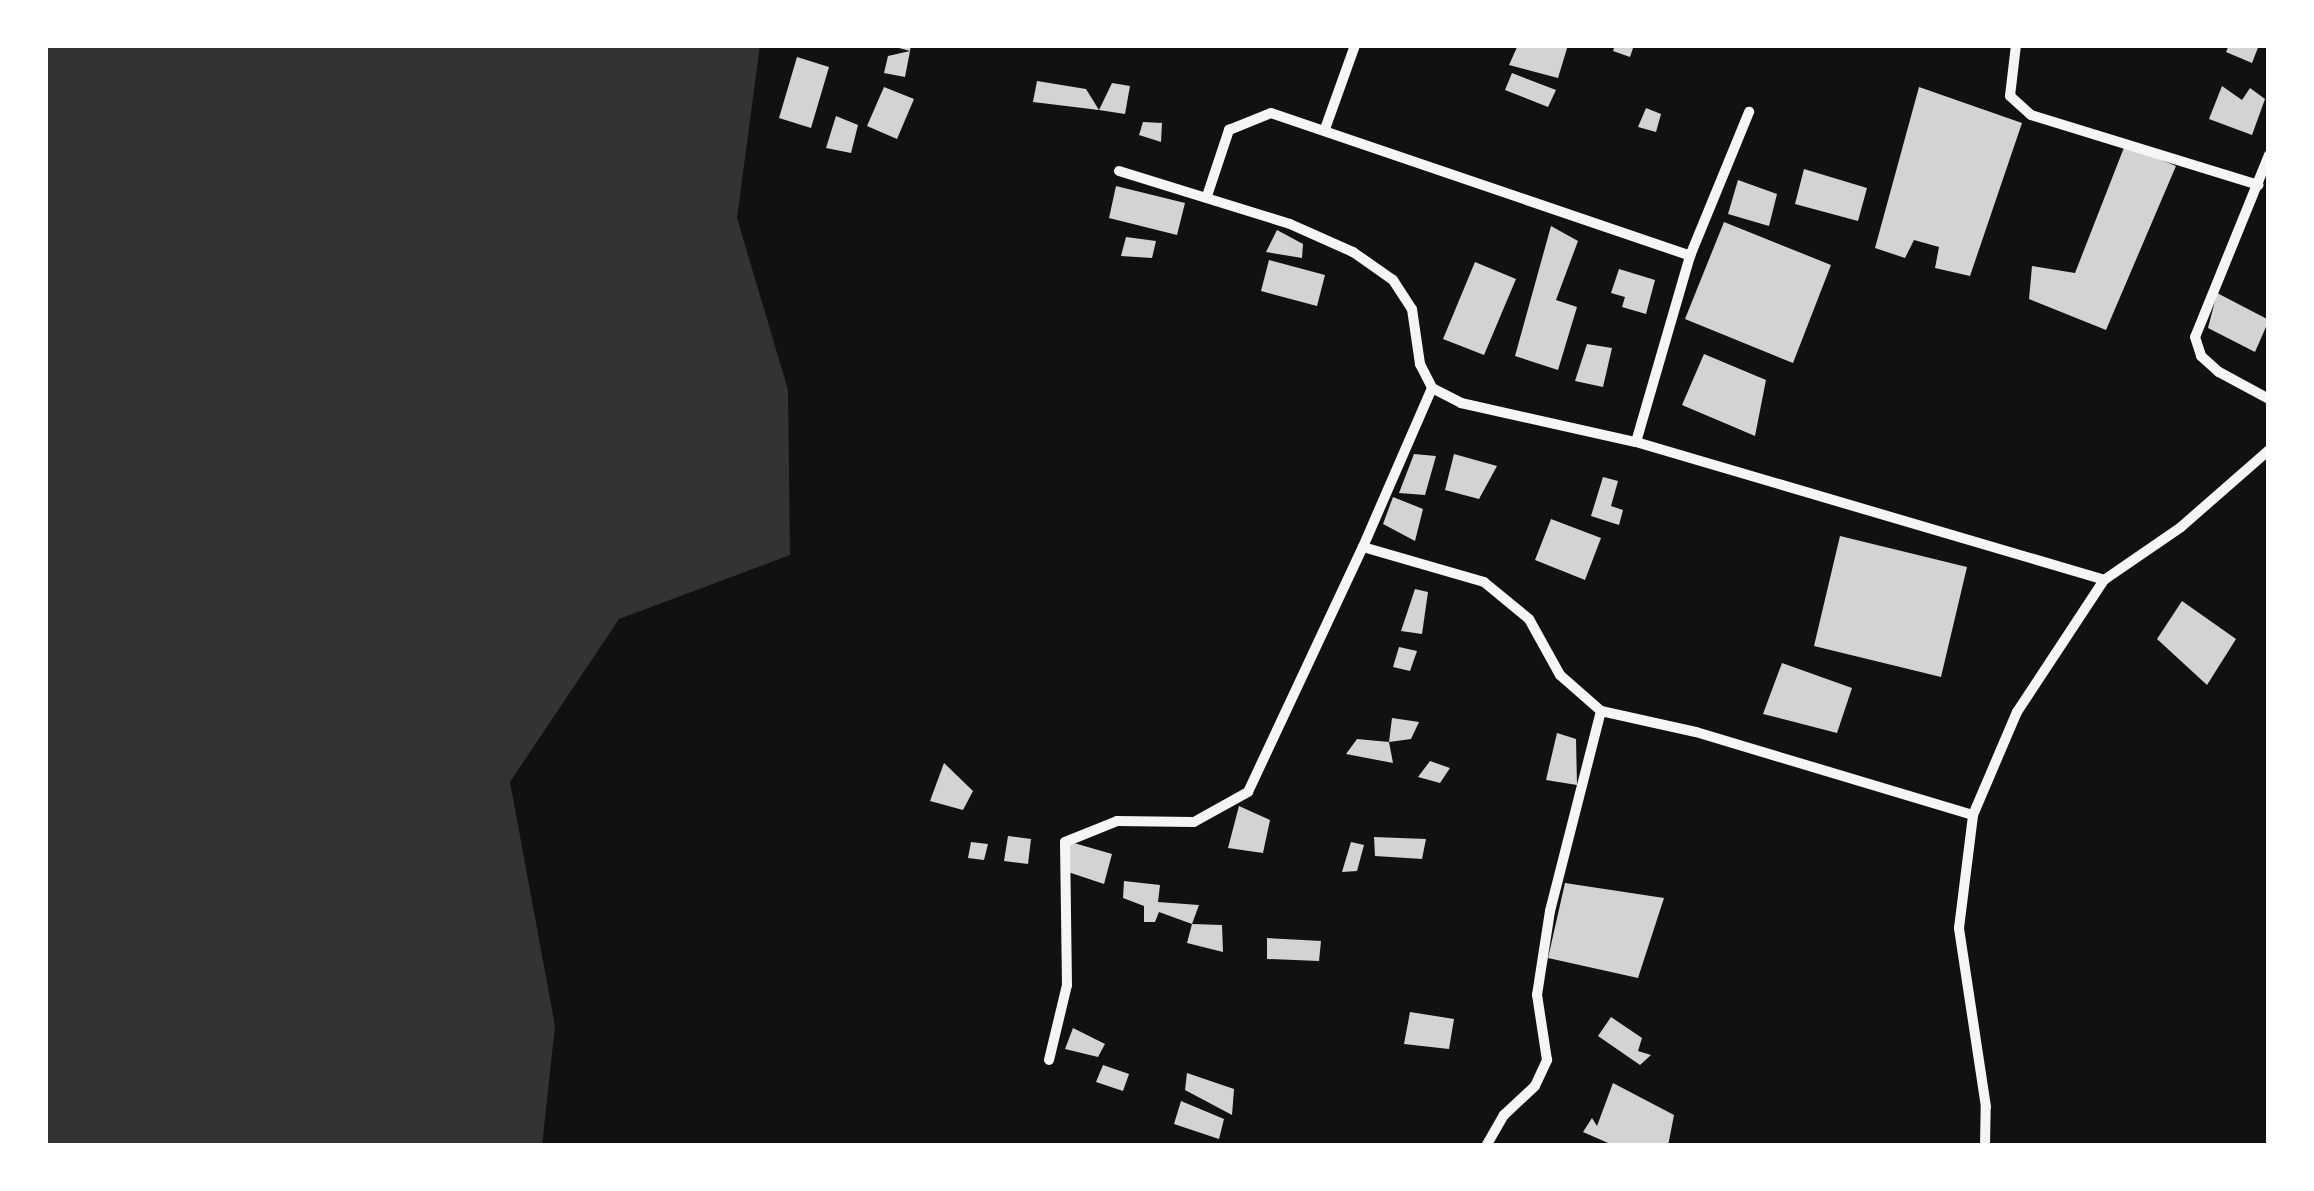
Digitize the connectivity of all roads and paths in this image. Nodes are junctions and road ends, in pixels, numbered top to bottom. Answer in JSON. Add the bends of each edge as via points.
{"nodes":[{"id":1,"x":1354,"y":45,"type":"edge"},
{"id":2,"x":2016,"y":45,"type":"edge"},
{"id":3,"x":1749,"y":112,"type":"dead end"},
{"id":4,"x":1325,"y":129,"type":"junction"},
{"id":5,"x":2269,"y":156,"type":"edge"},
{"id":6,"x":1120,"y":171,"type":"dead end"},
{"id":7,"x":2258,"y":185,"type":"junction"},
{"id":8,"x":1207,"y":196,"type":"junction"},
{"id":9,"x":1690,"y":256,"type":"junction"},
{"id":10,"x":1432,"y":388,"type":"junction"},
{"id":11,"x":2269,"y":400,"type":"edge"},
{"id":12,"x":1636,"y":442,"type":"junction"},
{"id":13,"x":2269,"y":450,"type":"edge"},
{"id":14,"x":1363,"y":546,"type":"junction"},
{"id":15,"x":2104,"y":580,"type":"junction"},
{"id":16,"x":1600,"y":711,"type":"junction"},
{"id":17,"x":1973,"y":814,"type":"junction"},
{"id":18,"x":1049,"y":1060,"type":"dead end"},
{"id":19,"x":1486,"y":1146,"type":"edge"},
{"id":20,"x":1985,"y":1146,"type":"edge"}],
"edges":[{"from":1,"to":4,"type":"street"},
{"from":2,"to":7,"type":"street","via":[[2010,96],[2032,115]]},
{"from":3,"to":9,"type":"street"},
{"from":4,"to":8,"type":"street","via":[[1270,113],[1245,118],[1220,142]]},
{"from":4,"to":9,"type":"street"},
{"from":5,"to":7,"type":"street"},
{"from":6,"to":8,"type":"street"},
{"from":7,"to":11,"type":"street","via":[[2196,337],[2201,356],[2219,372]]},
{"from":8,"to":10,"type":"street","via":[[1353,252],[1392,280],[1412,308],[1420,364]]},
{"from":9,"to":12,"type":"street"},
{"from":10,"to":12,"type":"street","via":[[1462,403]]},
{"from":10,"to":14,"type":"street"},
{"from":12,"to":15,"type":"street"},
{"from":13,"to":15,"type":"street","via":[[2181,526]]},
{"from":14,"to":16,"type":"street","via":[[1484,582],[1529,618],[1560,676]]},
{"from":14,"to":18,"type":"street","via":[[1248,792],[1194,822],[1117,821],[1065,842],[1067,986]]},
{"from":15,"to":17,"type":"street","via":[[2017,712]]},
{"from":16,"to":17,"type":"street","via":[[1696,732]]},
{"from":16,"to":19,"type":"street","via":[[1550,911],[1537,995],[1547,1060]]},
{"from":17,"to":20,"type":"street","via":[[1959,928],[1986,1107]]}]}
